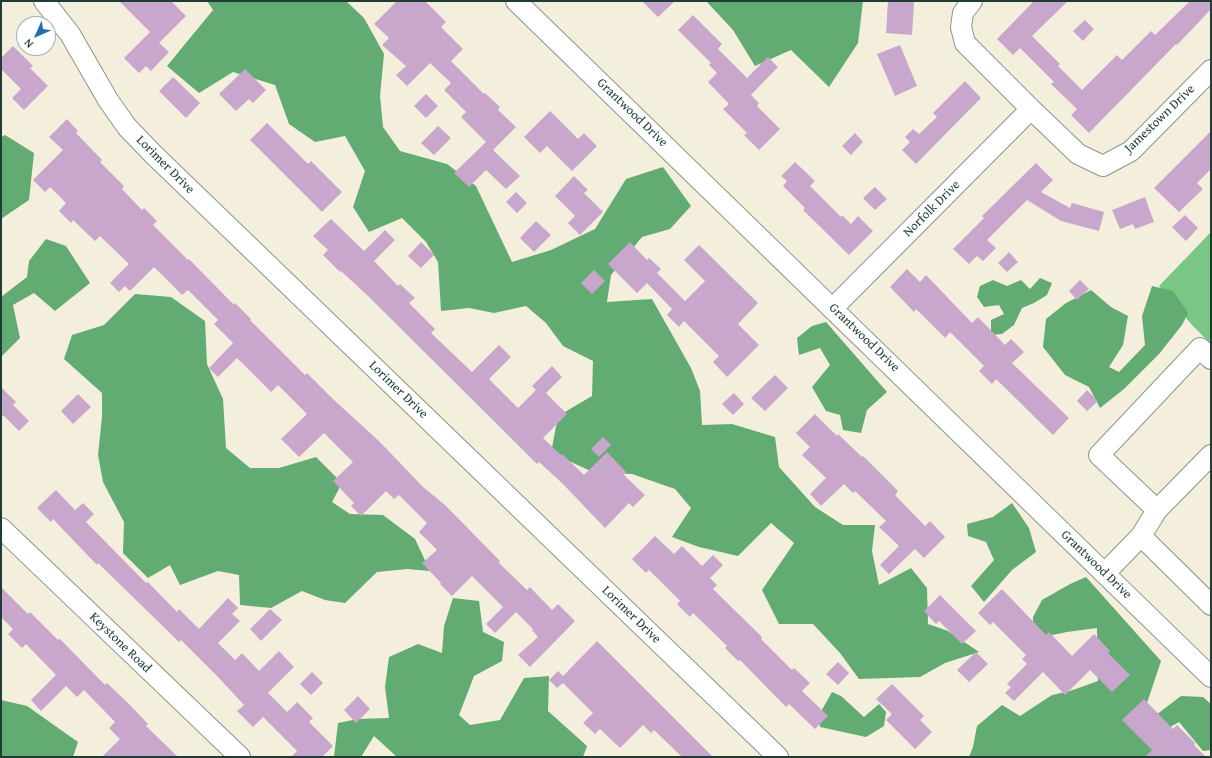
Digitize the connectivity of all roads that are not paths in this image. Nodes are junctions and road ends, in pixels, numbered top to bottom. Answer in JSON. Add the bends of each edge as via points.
{"nodes":[{"id":1,"x":44,"y":1,"type":"edge"},
{"id":2,"x":516,"y":1,"type":"edge"},
{"id":3,"x":972,"y":1,"type":"edge"},
{"id":4,"x":1211,"y":70,"type":"edge"},
{"id":5,"x":1030,"y":109,"type":"junction"},
{"id":6,"x":833,"y":308,"type":"junction"},
{"id":7,"x":1211,"y":359,"type":"edge"},
{"id":8,"x":1211,"y":455,"type":"edge"},
{"id":9,"x":1157,"y":510,"type":"junction"},
{"id":10,"x":1,"y":528,"type":"edge"},
{"id":11,"x":1141,"y":536,"type":"junction"},
{"id":12,"x":1105,"y":573,"type":"junction"},
{"id":13,"x":1211,"y":605,"type":"edge"},
{"id":14,"x":1211,"y":677,"type":"edge"},
{"id":15,"x":240,"y":757,"type":"edge"},
{"id":16,"x":778,"y":757,"type":"edge"}],
"edges":[{"from":1,"to":16,"type":"street","name":"Lorimer Drive","via":[[70,34],[108,100],[127,127],[154,155]]},
{"from":2,"to":6,"type":"street","name":"Grantwood Drive"},
{"from":3,"to":5,"type":"street","via":[[963,12],[961,27],[965,43]]},
{"from":4,"to":5,"type":"street","name":"Jamestown Drive","via":[[1131,151],[1103,166],[1078,154]]},
{"from":5,"to":6,"type":"street","name":"Norfolk Drive"},
{"from":6,"to":12,"type":"street","name":"Grantwood Drive"},
{"from":7,"to":9,"type":"street","via":[[1200,348],[1099,455]]},
{"from":8,"to":9,"type":"street"},
{"from":9,"to":11,"type":"street"},
{"from":10,"to":15,"type":"street","name":"Keystone Road"},
{"from":11,"to":12,"type":"street"},
{"from":11,"to":13,"type":"street"},
{"from":12,"to":14,"type":"street","name":"Grantwood Drive"}]}
